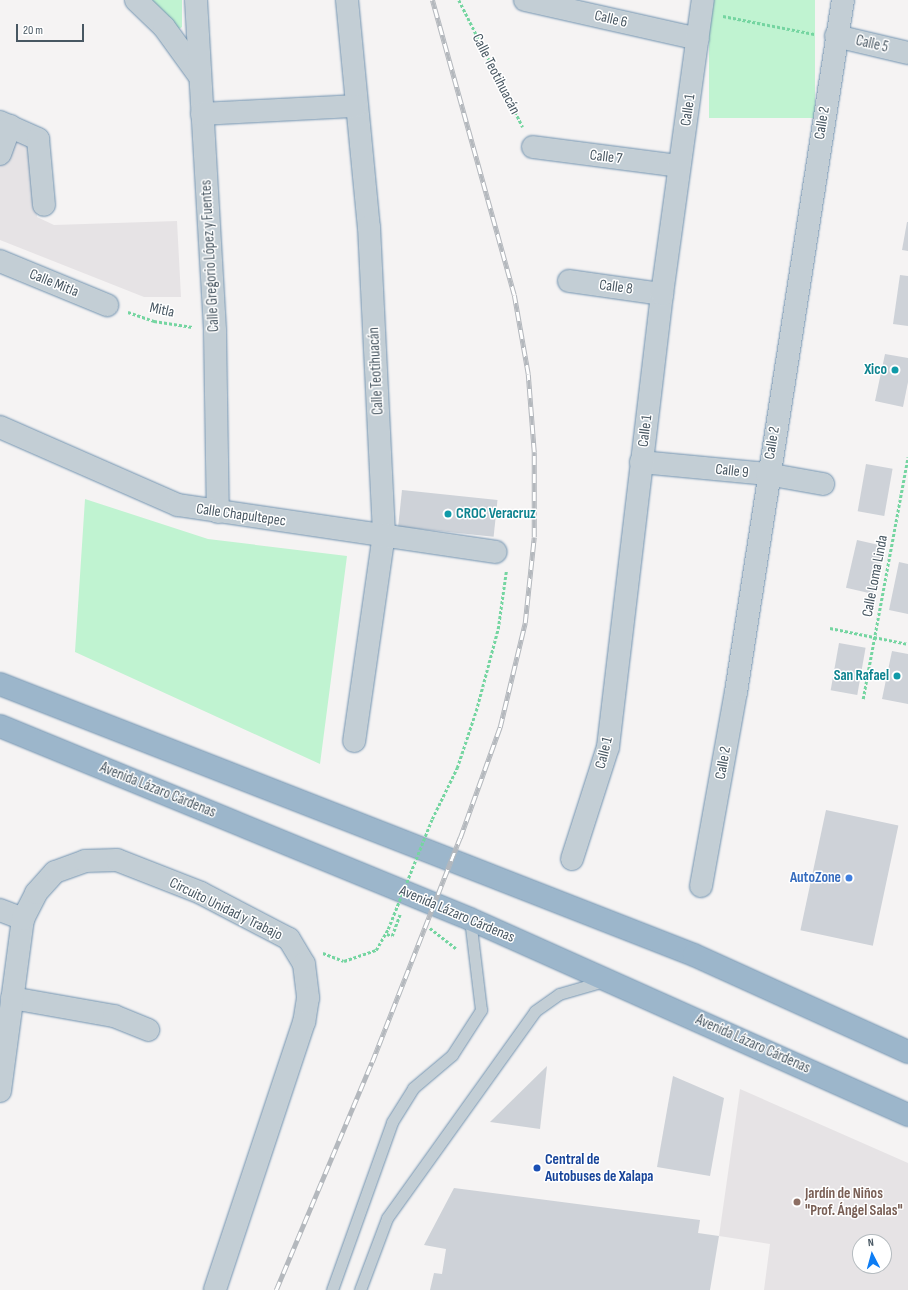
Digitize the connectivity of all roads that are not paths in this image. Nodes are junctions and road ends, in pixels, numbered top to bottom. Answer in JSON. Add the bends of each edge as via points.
{"nodes":[{"id":1,"x":136,"y":0,"type":"edge"},
{"id":2,"x":196,"y":0,"type":"edge"},
{"id":3,"x":347,"y":0,"type":"edge"},
{"id":4,"x":525,"y":0,"type":"edge"},
{"id":5,"x":703,"y":0,"type":"edge"},
{"id":6,"x":843,"y":0,"type":"edge"},
{"id":7,"x":698,"y":39,"type":"junction"},
{"id":8,"x":835,"y":41,"type":"junction"},
{"id":9,"x":908,"y":52,"type":"edge"},
{"id":10,"x":198,"y":74,"type":"junction"},
{"id":11,"x":356,"y":106,"type":"junction"},
{"id":12,"x":202,"y":114,"type":"junction"},
{"id":13,"x":5,"y":124,"type":"edge"},
{"id":14,"x":534,"y":147,"type":"road end"},
{"id":15,"x":0,"y":154,"type":"edge"},
{"id":16,"x":679,"y":166,"type":"junction"},
{"id":17,"x":44,"y":205,"type":"dead end"},
{"id":18,"x":0,"y":261,"type":"edge"},
{"id":19,"x":569,"y":281,"type":"dead end"},
{"id":20,"x":662,"y":294,"type":"junction"},
{"id":21,"x":107,"y":305,"type":"road end"},
{"id":22,"x":0,"y":427,"type":"edge"},
{"id":23,"x":641,"y":462,"type":"junction"},
{"id":24,"x":767,"y":474,"type":"junction"},
{"id":25,"x":823,"y":484,"type":"dead end"},
{"id":26,"x":218,"y":512,"type":"junction"},
{"id":27,"x":384,"y":534,"type":"junction"},
{"id":28,"x":496,"y":552,"type":"road end"},
{"id":29,"x":0,"y":684,"type":"edge"},
{"id":30,"x":0,"y":726,"type":"edge"},
{"id":31,"x":354,"y":741,"type":"dead end"},
{"id":32,"x":572,"y":859,"type":"dead end"},
{"id":33,"x":701,"y":886,"type":"dead end"},
{"id":34,"x":0,"y":910,"type":"edge"},
{"id":35,"x":23,"y":919,"type":"junction"},
{"id":36,"x":470,"y":919,"type":"junction"},
{"id":37,"x":610,"y":979,"type":"junction"},
{"id":38,"x":12,"y":998,"type":"junction"},
{"id":39,"x":148,"y":1030,"type":"dead end"},
{"id":40,"x":908,"y":1052,"type":"edge"},
{"id":41,"x":0,"y":1091,"type":"edge"},
{"id":42,"x":908,"y":1115,"type":"edge"},
{"id":43,"x":214,"y":1290,"type":"edge"},
{"id":44,"x":332,"y":1290,"type":"edge"},
{"id":45,"x":360,"y":1290,"type":"edge"}],
"edges":[{"from":1,"to":10,"type":"street","via":[[164,26]]},
{"from":2,"to":10,"type":"street","name":"Calle Gregorio López y Fuentes"},
{"from":3,"to":11,"type":"street","name":"Calle Teotihuacán"},
{"from":4,"to":7,"type":"street","name":"Calle 6"},
{"from":5,"to":7,"type":"street","name":"Calle 1"},
{"from":6,"to":8,"type":"street","name":"Calle 2"},
{"from":7,"to":16,"type":"street","name":"Calle 1"},
{"from":8,"to":9,"type":"street","name":"Calle 5"},
{"from":8,"to":24,"type":"street","name":"Calle 2"},
{"from":10,"to":12,"type":"street","name":"Calle Gregorio López y Fuentes"},
{"from":11,"to":12,"type":"street"},
{"from":11,"to":27,"type":"street","name":"Calle Teotihuacán","via":[[369,227]]},
{"from":12,"to":26,"type":"street","name":"Calle Gregorio López y Fuentes","via":[[215,330]]},
{"from":13,"to":15,"type":"street"},
{"from":13,"to":17,"type":"street","via":[[38,139]]},
{"from":14,"to":16,"type":"street","name":"Calle 7"},
{"from":16,"to":20,"type":"street","name":"Calle 1"},
{"from":18,"to":21,"type":"street","name":"Calle Mitla"},
{"from":19,"to":20,"type":"street","name":"Calle 8"},
{"from":20,"to":23,"type":"street","name":"Calle 1"},
{"from":22,"to":26,"type":"street","name":"Calle Chapultepec","via":[[178,506]]},
{"from":23,"to":24,"type":"street","name":"Calle 9"},
{"from":23,"to":32,"type":"street","name":"Calle 1","via":[[608,747]]},
{"from":24,"to":25,"type":"street","name":"Calle 9"},
{"from":24,"to":33,"type":"street","name":"Calle 2","via":[[736,692]]},
{"from":26,"to":27,"type":"street","name":"Calle Chapultepec"},
{"from":27,"to":28,"type":"street","name":"Calle Chapultepec"},
{"from":27,"to":31,"type":"street","name":"Calle Teotihuacán"},
{"from":29,"to":40,"type":"highway","via":[[694,955]]},
{"from":30,"to":36,"type":"highway","name":"Avenida Lázaro Cárdenas"},
{"from":34,"to":35,"type":"street"},
{"from":35,"to":38,"type":"street","name":"Circuito Unidad y Trabajo"},
{"from":35,"to":43,"type":"street","name":"Circuito Unidad y Trabajo","via":[[36,893],[55,872],[85,861],[117,860],[201,894],[289,939],[304,964],[308,998],[304,1022]]},
{"from":36,"to":37,"type":"highway","name":"Avenida Lázaro Cárdenas"},
{"from":36,"to":44,"type":"lane","via":[[481,1010],[452,1055],[413,1088],[392,1122]]},
{"from":37,"to":42,"type":"highway","name":"Avenida Lázaro Cárdenas"},
{"from":37,"to":45,"type":"lane","via":[[559,994],[535,1010],[387,1218]]},
{"from":38,"to":39,"type":"street","via":[[114,1016]]},
{"from":38,"to":41,"type":"street","name":"Circuito Unidad y Trabajo"}]}
